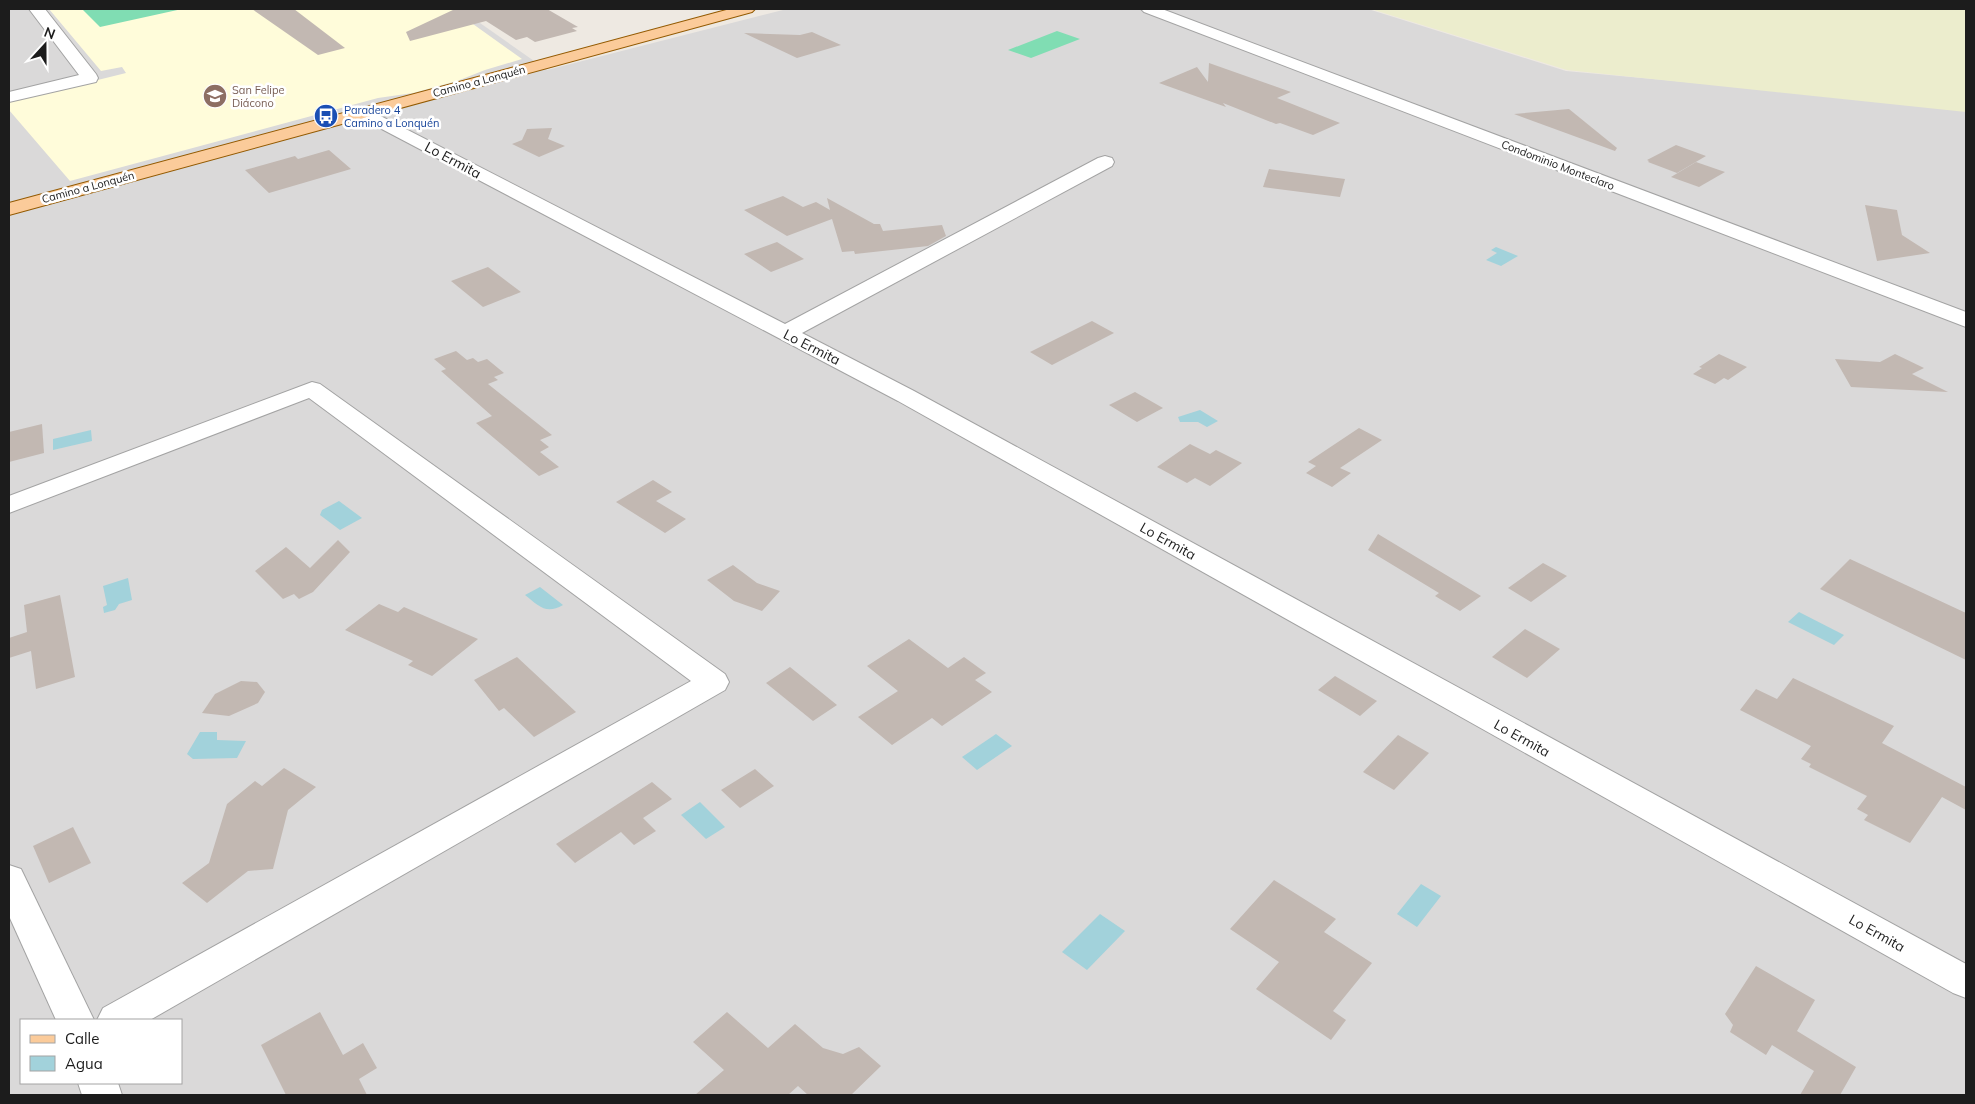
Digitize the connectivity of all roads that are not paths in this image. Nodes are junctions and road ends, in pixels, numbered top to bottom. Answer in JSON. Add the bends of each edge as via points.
{"nodes":[{"id":1,"x":37,"y":9,"type":"edge"},
{"id":2,"x":747,"y":9,"type":"edge"},
{"id":3,"x":1149,"y":9,"type":"edge"},
{"id":4,"x":9,"y":97,"type":"edge"},
{"id":5,"x":363,"y":112,"type":"junction"},
{"id":6,"x":1105,"y":162,"type":"dead end"},
{"id":7,"x":9,"y":209,"type":"edge"},
{"id":8,"x":1966,"y":320,"type":"edge"},
{"id":9,"x":784,"y":333,"type":"junction"},
{"id":10,"x":9,"y":504,"type":"edge"},
{"id":11,"x":9,"y":879,"type":"edge"},
{"id":12,"x":1966,"y":982,"type":"edge"},
{"id":13,"x":75,"y":1019,"type":"edge"},
{"id":14,"x":118,"y":1019,"type":"edge"}],
"edges":[{"from":1,"to":4,"type":"street","via":[[90,78]]},
{"from":2,"to":5,"type":"main road","name":"Camino a Lonquén"},
{"from":3,"to":8,"type":"street","name":"Condominio Monteclaro"},
{"from":5,"to":7,"type":"main road","name":"Camino a Lonquén"},
{"from":5,"to":9,"type":"street","name":"Lo Ermita"},
{"from":6,"to":9,"type":"street"},
{"from":9,"to":12,"type":"street","name":"Lo Ermita","via":[[924,406]]},
{"from":10,"to":14,"type":"street","via":[[312,389],[714,682]]},
{"from":11,"to":13,"type":"street"}]}
